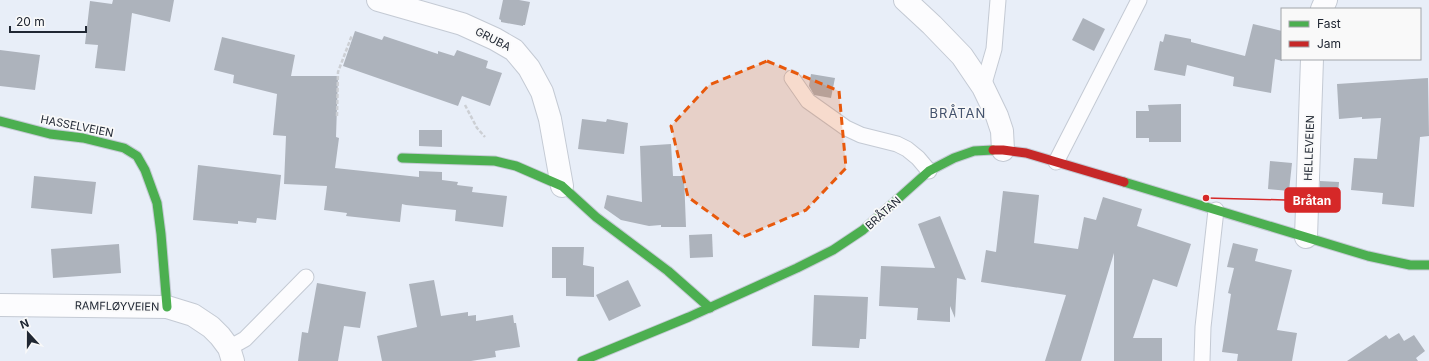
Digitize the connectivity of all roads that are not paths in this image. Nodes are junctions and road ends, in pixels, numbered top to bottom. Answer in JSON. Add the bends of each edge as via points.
{"nodes":[{"id":1,"x":378,"y":0,"type":"edge"},
{"id":2,"x":905,"y":0,"type":"edge"},
{"id":3,"x":998,"y":0,"type":"edge"},
{"id":4,"x":1139,"y":0,"type":"edge"},
{"id":5,"x":1312,"y":60,"type":"edge"},
{"id":6,"x":792,"y":78,"type":"dead end"},
{"id":7,"x":983,"y":87,"type":"junction"},
{"id":8,"x":0,"y":121,"type":"edge"},
{"id":9,"x":1003,"y":150,"type":"junction"},
{"id":10,"x":402,"y":158,"type":"dead end"},
{"id":11,"x":1056,"y":162,"type":"junction"},
{"id":12,"x":929,"y":171,"type":"junction"},
{"id":13,"x":562,"y":186,"type":"junction"},
{"id":14,"x":1216,"y":210,"type":"junction"},
{"id":15,"x":1306,"y":237,"type":"junction"},
{"id":16,"x":1429,"y":265,"type":"edge"},
{"id":17,"x":306,"y":277,"type":"dead end"},
{"id":18,"x":0,"y":304,"type":"edge"},
{"id":19,"x":167,"y":306,"type":"junction"},
{"id":20,"x":710,"y":308,"type":"junction"},
{"id":21,"x":231,"y":354,"type":"edge"},
{"id":22,"x":582,"y":361,"type":"edge"},
{"id":23,"x":1202,"y":361,"type":"edge"}],
"edges":[{"from":1,"to":13,"type":"street","name":"GRUBA","via":[[462,24],[514,50],[529,68],[542,92],[550,119]]},
{"from":2,"to":7,"type":"street","via":[[962,56]]},
{"from":3,"to":7,"type":"lane","via":[[994,49]]},
{"from":4,"to":11,"type":"lane"},
{"from":5,"to":15,"type":"street","name":"HELLEVEIEN"},
{"from":6,"to":12,"type":"lane","via":[[808,101],[846,128],[860,135],[907,149]]},
{"from":7,"to":9,"type":"street","via":[[1002,131]]},
{"from":8,"to":19,"type":"main road","name":"HASSELVEIEN","via":[[50,134],[83,138],[124,148],[137,156],[157,203]]},
{"from":9,"to":11,"type":"main road","name":"BRÅTAN","via":[[1026,153]]},
{"from":9,"to":12,"type":"main road","name":"BRÅTAN","via":[[974,151]]},
{"from":10,"to":13,"type":"main road","via":[[496,161],[516,166]]},
{"from":11,"to":14,"type":"main road","name":"BRÅTAN"},
{"from":12,"to":20,"type":"main road","name":"BRÅTAN","via":[[863,230],[834,250]]},
{"from":13,"to":20,"type":"main road","via":[[596,217],[668,271]]},
{"from":14,"to":15,"type":"main road","name":"BRÅTAN"},
{"from":14,"to":23,"type":"lane","via":[[1203,327]]},
{"from":15,"to":16,"type":"main road","name":"BRÅTAN","via":[[1368,256]]},
{"from":17,"to":21,"type":"lane"},
{"from":18,"to":19,"type":"street","name":"RAMFLØYVEIEN"},
{"from":19,"to":21,"type":"street","name":"RAMFLØYVEIEN","via":[[193,315],[216,331]]},
{"from":20,"to":22,"type":"main road","name":"BRÅTAN"}]}
